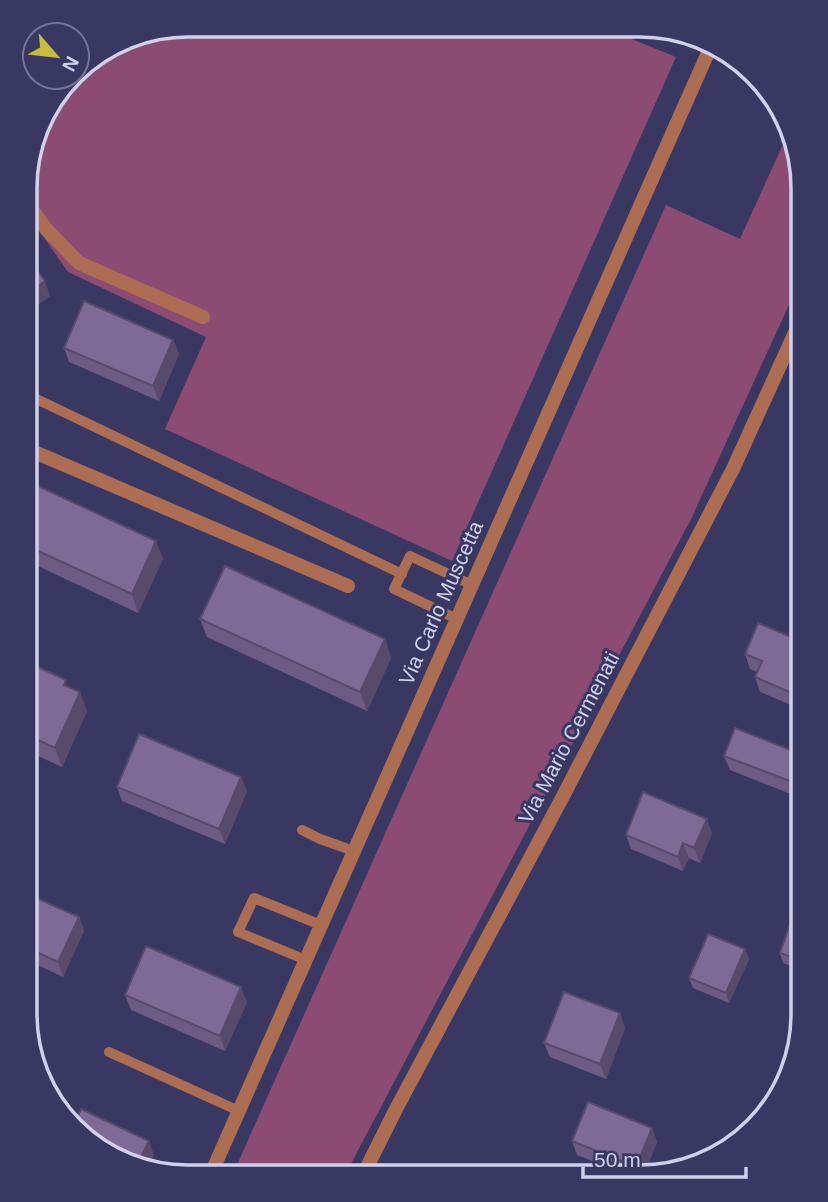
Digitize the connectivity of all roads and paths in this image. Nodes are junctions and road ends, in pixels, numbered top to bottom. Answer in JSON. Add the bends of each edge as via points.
{"nodes":[{"id":1,"x":708,"y":53,"type":"edge"},
{"id":2,"x":37,"y":216,"type":"edge"},
{"id":3,"x":203,"y":317,"type":"dead end"},
{"id":4,"x":791,"y":341,"type":"edge"},
{"id":5,"x":37,"y":399,"type":"edge"},
{"id":6,"x":37,"y":453,"type":"edge"},
{"id":7,"x":402,"y":574,"type":"junction"},
{"id":8,"x":472,"y":585,"type":"junction"},
{"id":9,"x":348,"y":586,"type":"dead end"},
{"id":10,"x":457,"y":619,"type":"junction"},
{"id":11,"x":302,"y":830,"type":"dead end"},
{"id":12,"x":354,"y":851,"type":"junction"},
{"id":13,"x":321,"y":925,"type":"junction"},
{"id":14,"x":306,"y":960,"type":"junction"},
{"id":15,"x":109,"y":1052,"type":"dead end"},
{"id":16,"x":239,"y":1111,"type":"junction"},
{"id":17,"x":215,"y":1165,"type":"edge"},
{"id":18,"x":368,"y":1165,"type":"edge"}],
"edges":[{"from":1,"to":8,"type":"street","name":"Via Carlo Muscetta"},
{"from":2,"to":3,"type":"street","via":[[79,262]]},
{"from":4,"to":18,"type":"street","name":"Via Mario Cermenati","via":[[733,469]]},
{"from":5,"to":7,"type":"lane"},
{"from":6,"to":9,"type":"street"},
{"from":7,"to":8,"type":"lane","via":[[410,556]]},
{"from":7,"to":10,"type":"lane","via":[[394,589]]},
{"from":8,"to":10,"type":"street","name":"Via Carlo Muscetta"},
{"from":10,"to":12,"type":"street","name":"Via Carlo Muscetta"},
{"from":11,"to":12,"type":"lane"},
{"from":12,"to":13,"type":"street","name":"Via Carlo Muscetta"},
{"from":13,"to":14,"type":"street","name":"Via Carlo Muscetta"},
{"from":13,"to":14,"type":"lane","via":[[254,898],[239,932]]},
{"from":14,"to":16,"type":"street","name":"Via Carlo Muscetta"},
{"from":15,"to":16,"type":"lane"},
{"from":16,"to":17,"type":"street","name":"Via Carlo Muscetta"}]}
